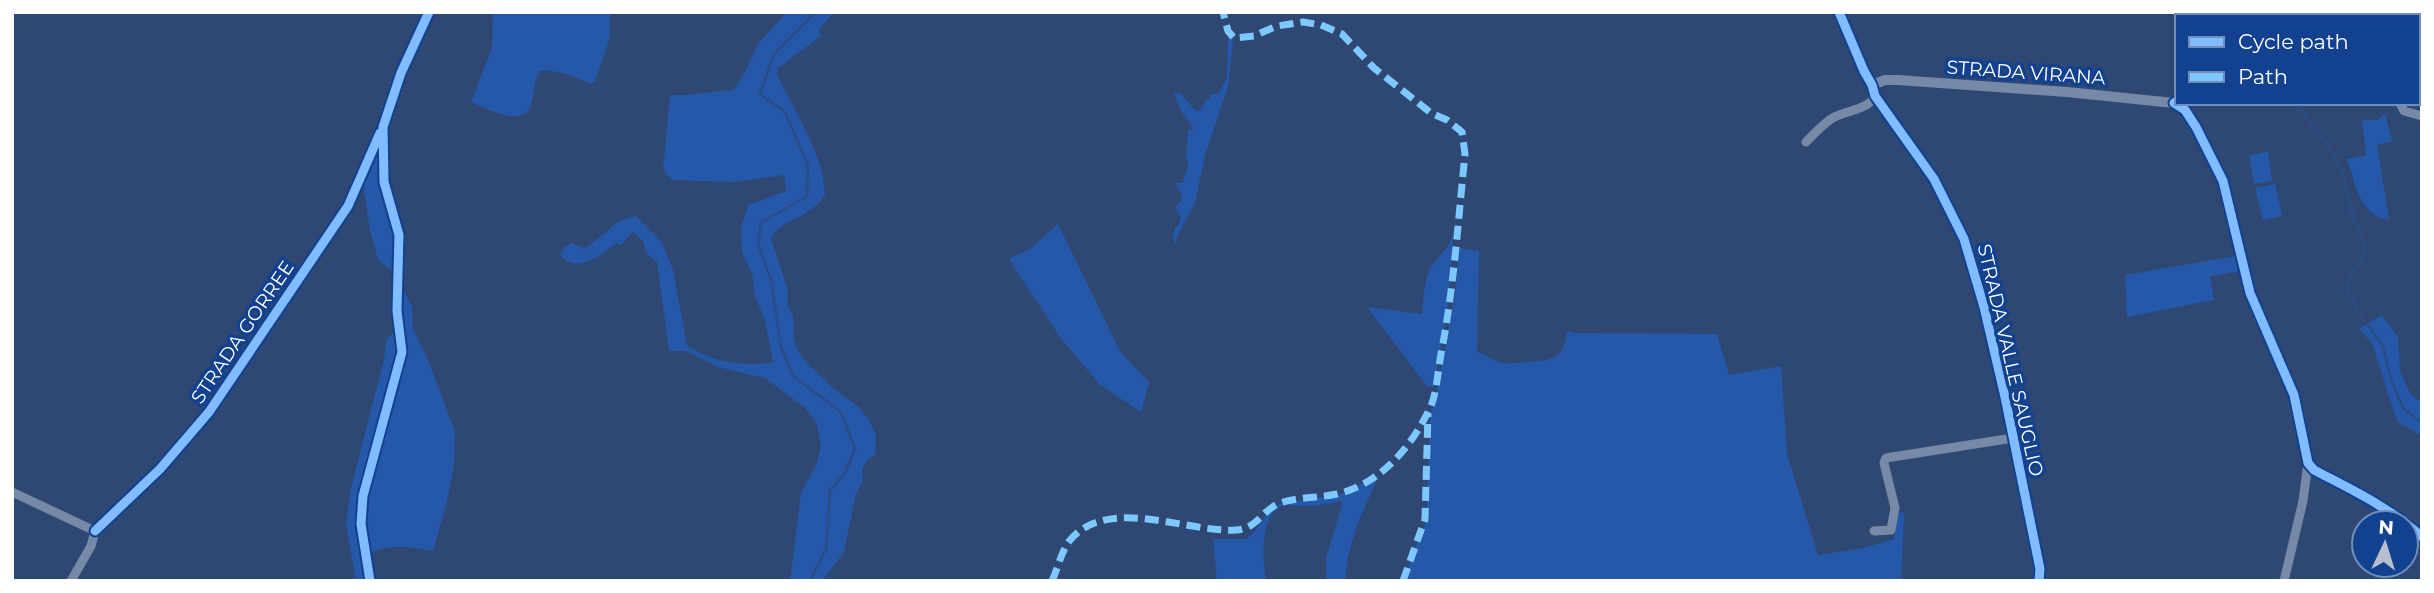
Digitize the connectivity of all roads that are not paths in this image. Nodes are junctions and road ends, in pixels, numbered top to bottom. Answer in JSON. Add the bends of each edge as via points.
{"nodes":[{"id":1,"x":429,"y":12,"type":"edge"},
{"id":2,"x":1839,"y":12,"type":"edge"},
{"id":3,"x":1874,"y":91,"type":"junction"},
{"id":4,"x":2175,"y":102,"type":"edge"},
{"id":5,"x":2179,"y":105,"type":"edge"},
{"id":6,"x":2401,"y":105,"type":"edge"},
{"id":7,"x":2422,"y":116,"type":"edge"},
{"id":8,"x":383,"y":127,"type":"junction"},
{"id":9,"x":1806,"y":142,"type":"dead end"},
{"id":10,"x":2013,"y":438,"type":"junction"},
{"id":11,"x":2308,"y":463,"type":"junction"},
{"id":12,"x":12,"y":492,"type":"edge"},
{"id":13,"x":95,"y":531,"type":"junction"},
{"id":14,"x":1874,"y":531,"type":"dead end"},
{"id":15,"x":2422,"y":537,"type":"edge"},
{"id":16,"x":71,"y":581,"type":"edge"},
{"id":17,"x":370,"y":581,"type":"edge"},
{"id":18,"x":2039,"y":581,"type":"edge"},
{"id":19,"x":2284,"y":581,"type":"edge"}],
"edges":[{"from":1,"to":8,"type":"street"},
{"from":2,"to":3,"type":"street","name":"STRADA VALLE SAUGLIO"},
{"from":3,"to":4,"type":"street","name":"STRADA VIRANA","via":[[1885,80],[1898,80]]},
{"from":3,"to":9,"type":"street","via":[[1865,106],[1841,113]]},
{"from":3,"to":10,"type":"street","name":"STRADA VALLE SAUGLIO","via":[[1934,179],[1964,239]]},
{"from":5,"to":11,"type":"street","via":[[2223,181],[2250,293],[2294,395]]},
{"from":6,"to":7,"type":"street","via":[[2404,111]]},
{"from":8,"to":13,"type":"street","name":"STRADA GORREE","via":[[348,206],[209,412],[160,469]]},
{"from":8,"to":17,"type":"street","via":[[384,181],[399,235],[397,311],[402,352],[363,496],[361,524]]},
{"from":10,"to":14,"type":"street","via":[[1886,458],[1895,508],[1891,530]]},
{"from":10,"to":18,"type":"street","name":"STRADA VALLE SAUGLIO"},
{"from":11,"to":15,"type":"street","via":[[2377,502]]},
{"from":11,"to":19,"type":"street"},
{"from":12,"to":13,"type":"street"},
{"from":13,"to":16,"type":"street"}]}
